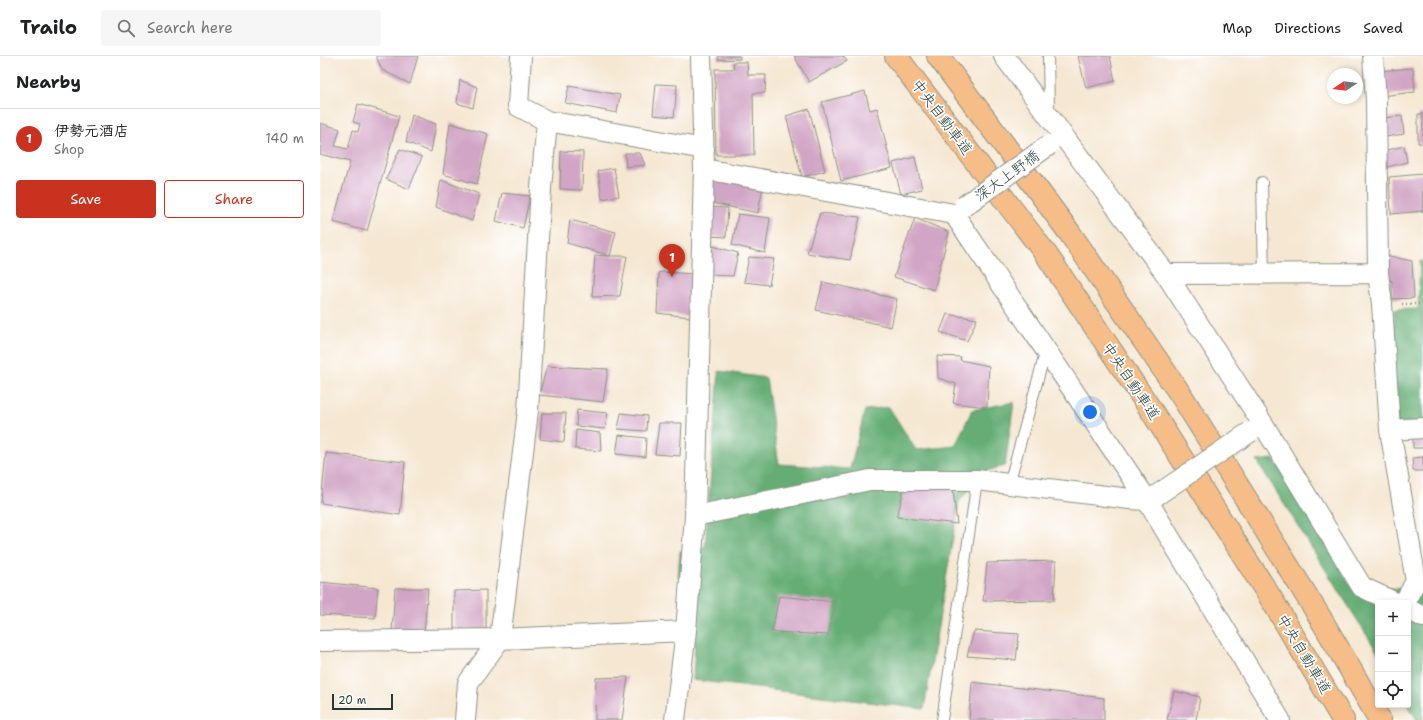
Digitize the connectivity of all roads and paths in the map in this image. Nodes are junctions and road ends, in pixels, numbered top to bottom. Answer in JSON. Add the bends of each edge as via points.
{"nodes":[{"id":1,"x":521,"y":56,"type":"edge"},
{"id":2,"x":701,"y":56,"type":"edge"},
{"id":3,"x":896,"y":56,"type":"edge"},
{"id":4,"x":938,"y":56,"type":"edge"},
{"id":5,"x":1004,"y":56,"type":"edge"},
{"id":6,"x":1048,"y":56,"type":"edge"},
{"id":7,"x":1373,"y":56,"type":"edge"},
{"id":8,"x":1049,"y":116,"type":"junction"},
{"id":9,"x":548,"y":121,"type":"junction"},
{"id":10,"x":1056,"y":141,"type":"junction"},
{"id":11,"x":704,"y":159,"type":"junction"},
{"id":12,"x":1262,"y":182,"type":"dead end"},
{"id":13,"x":959,"y":210,"type":"junction"},
{"id":14,"x":1378,"y":273,"type":"junction"},
{"id":15,"x":1166,"y":274,"type":"junction"},
{"id":16,"x":1264,"y":274,"type":"junction"},
{"id":17,"x":1046,"y":350,"type":"junction"},
{"id":18,"x":1256,"y":428,"type":"junction"},
{"id":19,"x":1423,"y":428,"type":"edge"},
{"id":20,"x":1390,"y":430,"type":"junction"},
{"id":21,"x":977,"y":480,"type":"junction"},
{"id":22,"x":1009,"y":484,"type":"junction"},
{"id":23,"x":1152,"y":498,"type":"junction"},
{"id":24,"x":696,"y":516,"type":"junction"},
{"id":25,"x":1390,"y":600,"type":"edge"},
{"id":26,"x":1406,"y":600,"type":"edge"},
{"id":27,"x":1411,"y":611,"type":"edge"},
{"id":28,"x":1423,"y":617,"type":"edge"},
{"id":29,"x":686,"y":631,"type":"junction"},
{"id":30,"x":500,"y":639,"type":"junction"},
{"id":31,"x":320,"y":641,"type":"edge"},
{"id":32,"x":1320,"y":679,"type":"junction"},
{"id":33,"x":465,"y":720,"type":"edge"},
{"id":34,"x":674,"y":720,"type":"edge"},
{"id":35,"x":942,"y":720,"type":"edge"},
{"id":36,"x":1280,"y":720,"type":"edge"},
{"id":37,"x":1340,"y":720,"type":"edge"},
{"id":38,"x":1343,"y":720,"type":"edge"},
{"id":39,"x":1380,"y":720,"type":"edge"}],
"edges":[{"from":1,"to":9,"type":"street","via":[[518,106]]},
{"from":2,"to":11,"type":"street"},
{"from":3,"to":32,"type":"highway","name":"中央自動車道","via":[[1048,257],[1149,407]]},
{"from":4,"to":39,"type":"highway","via":[[1069,232],[1181,395],[1314,607]]},
{"from":5,"to":8,"type":"street"},
{"from":6,"to":8,"type":"lane"},
{"from":7,"to":14,"type":"street"},
{"from":8,"to":10,"type":"street"},
{"from":9,"to":11,"type":"street"},
{"from":9,"to":30,"type":"street","via":[[541,188],[528,411]]},
{"from":10,"to":13,"type":"street","name":"深大上野橋","bridge":true},
{"from":10,"to":15,"type":"street"},
{"from":11,"to":13,"type":"street"},
{"from":11,"to":24,"type":"street"},
{"from":12,"to":16,"type":"lane"},
{"from":13,"to":17,"type":"street"},
{"from":14,"to":16,"type":"street"},
{"from":14,"to":20,"type":"street"},
{"from":15,"to":16,"type":"street"},
{"from":15,"to":18,"type":"street"},
{"from":17,"to":22,"type":"lane"},
{"from":17,"to":23,"type":"street"},
{"from":18,"to":23,"type":"street","bridge":true},
{"from":18,"to":25,"type":"street","via":[[1362,587]]},
{"from":19,"to":20,"type":"street"},
{"from":20,"to":26,"type":"street","via":[[1416,581]]},
{"from":21,"to":22,"type":"street"},
{"from":21,"to":24,"type":"street","via":[[870,480]]},
{"from":21,"to":35,"type":"lane"},
{"from":22,"to":23,"type":"street"},
{"from":23,"to":36,"type":"street"},
{"from":24,"to":29,"type":"street"},
{"from":27,"to":28,"type":"street"},
{"from":29,"to":30,"type":"street"},
{"from":29,"to":34,"type":"street"},
{"from":30,"to":31,"type":"street"},
{"from":30,"to":33,"type":"street","via":[[468,683]]},
{"from":32,"to":37,"type":"lane"},
{"from":32,"to":38,"type":"highway","name":"中央自動車道"}]}
